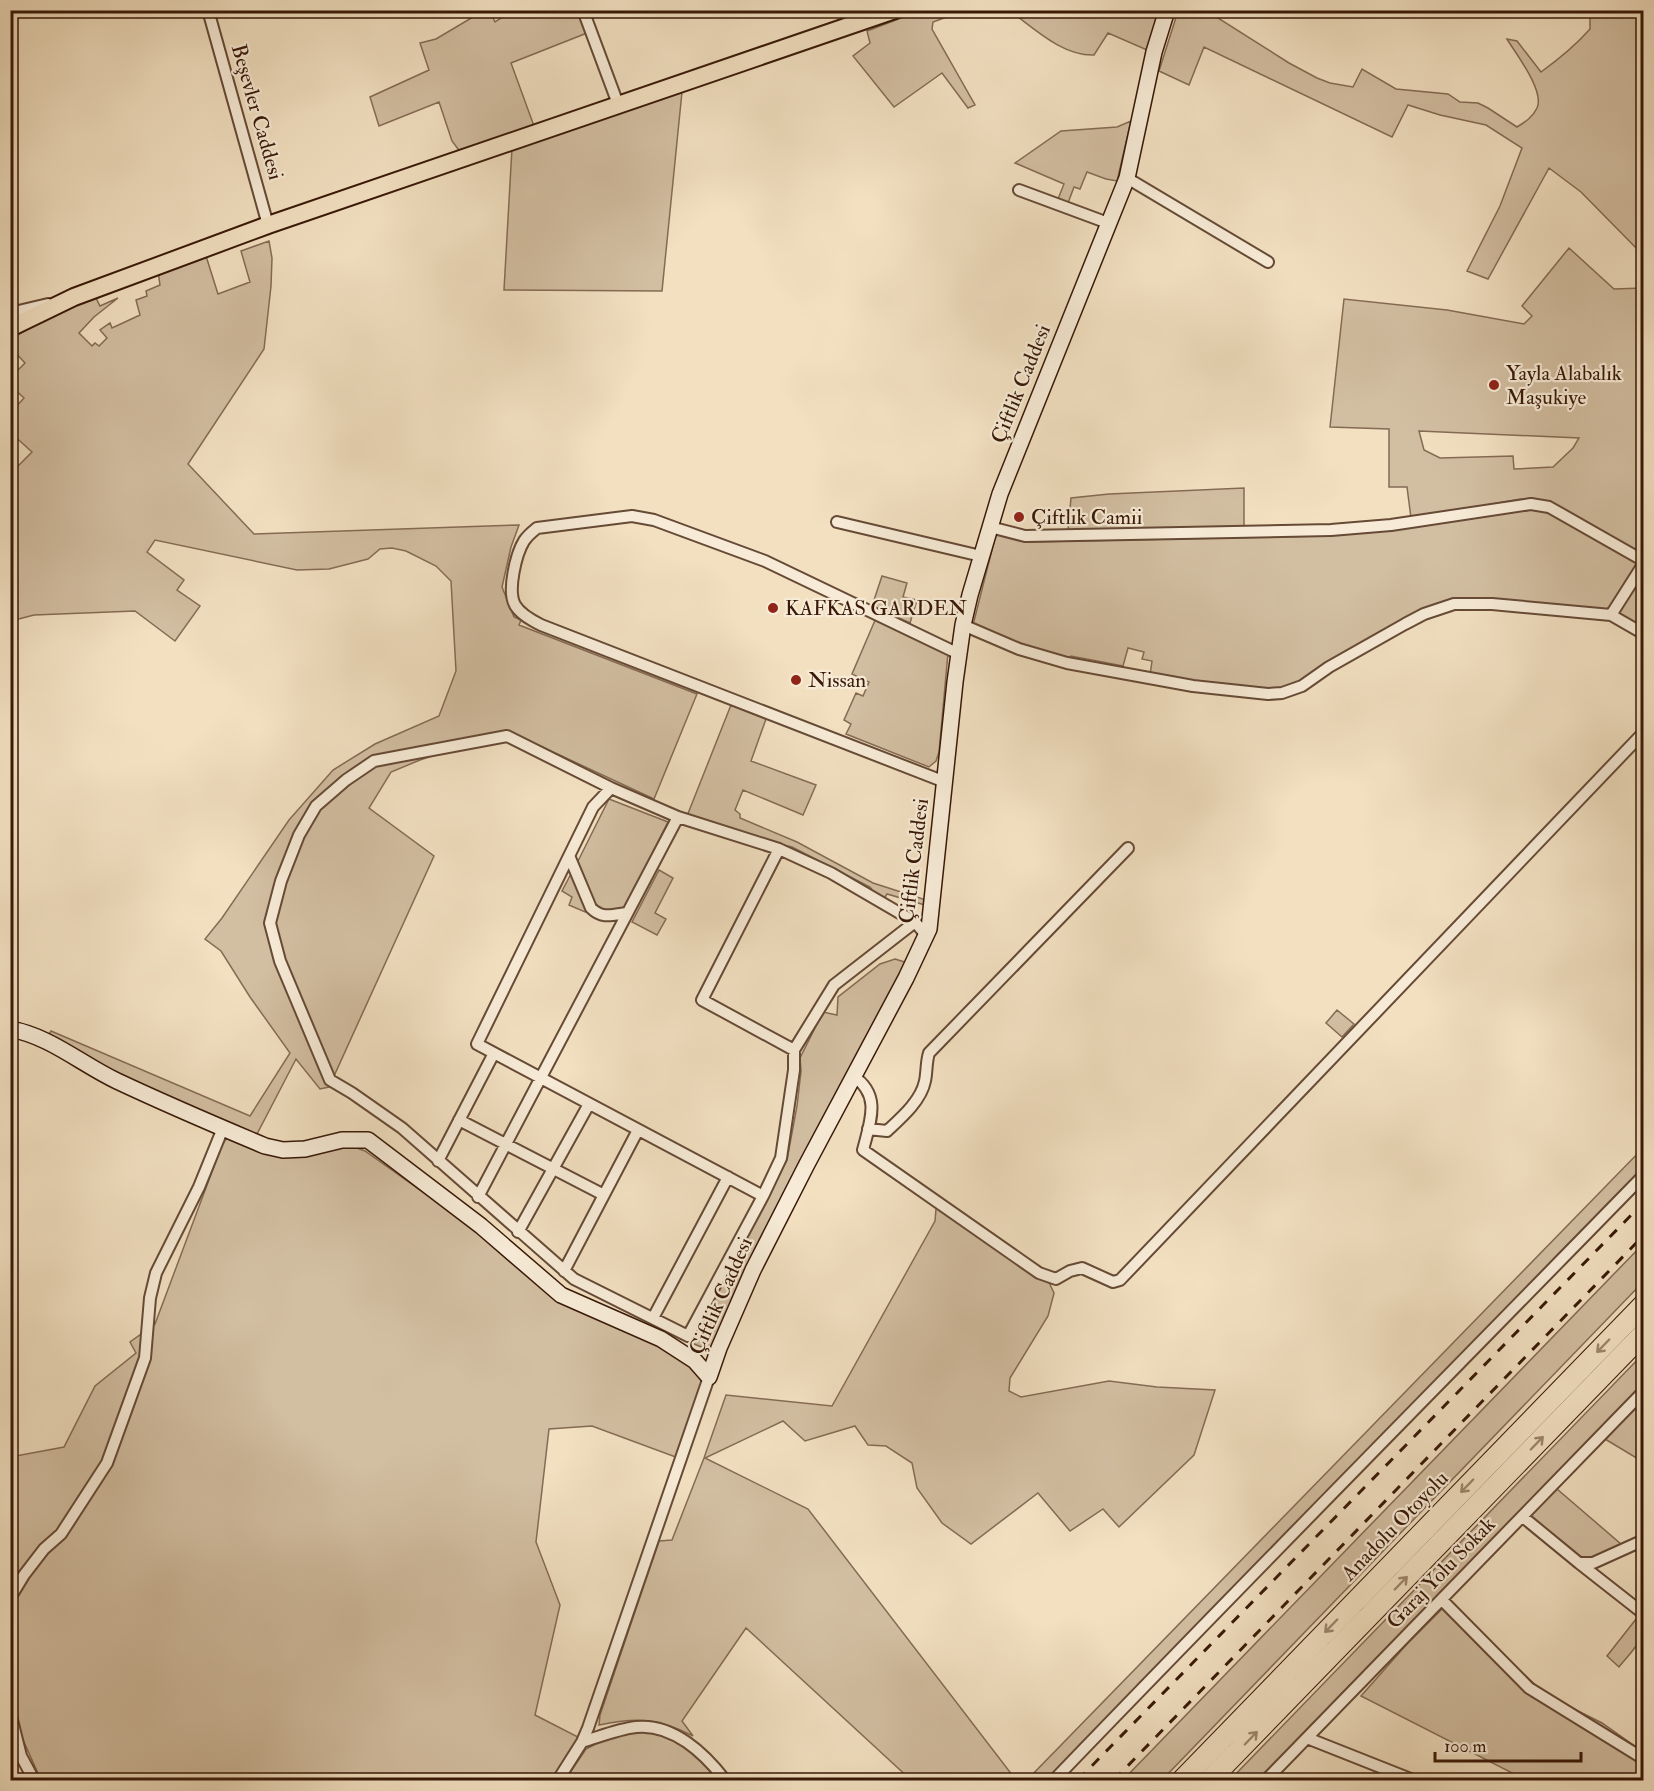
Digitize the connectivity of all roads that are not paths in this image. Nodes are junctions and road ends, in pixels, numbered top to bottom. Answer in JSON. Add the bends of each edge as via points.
{"nodes":[{"id":1,"x":208,"y":10,"type":"edge"},
{"id":2,"x":583,"y":10,"type":"edge"},
{"id":3,"x":895,"y":10,"type":"edge"},
{"id":4,"x":1167,"y":10,"type":"edge"},
{"id":5,"x":853,"y":18,"type":"edge"},
{"id":6,"x":618,"y":104,"type":"junction"},
{"id":7,"x":1127,"y":178,"type":"junction"},
{"id":8,"x":1019,"y":190,"type":"dead end"},
{"id":9,"x":1108,"y":223,"type":"junction"},
{"id":10,"x":268,"y":225,"type":"junction"},
{"id":11,"x":1268,"y":262,"type":"dead end"},
{"id":12,"x":74,"y":297,"type":"junction"},
{"id":13,"x":10,"y":312,"type":"edge"},
{"id":14,"x":10,"y":328,"type":"edge"},
{"id":15,"x":837,"y":522,"type":"dead end"},
{"id":16,"x":990,"y":526,"type":"junction"},
{"id":17,"x":981,"y":556,"type":"junction"},
{"id":18,"x":1644,"y":562,"type":"edge"},
{"id":19,"x":1611,"y":615,"type":"junction"},
{"id":20,"x":963,"y":625,"type":"junction"},
{"id":21,"x":1644,"y":634,"type":"edge"},
{"id":22,"x":959,"y":654,"type":"junction"},
{"id":23,"x":1644,"y":732,"type":"edge"},
{"id":24,"x":945,"y":782,"type":"junction"},
{"id":25,"x":611,"y":788,"type":"junction"},
{"id":26,"x":678,"y":817,"type":"junction"},
{"id":27,"x":1128,"y":848,"type":"dead end"},
{"id":28,"x":779,"y":849,"type":"junction"},
{"id":29,"x":570,"y":858,"type":"junction"},
{"id":30,"x":626,"y":913,"type":"junction"},
{"id":31,"x":915,"y":922,"type":"junction"},
{"id":32,"x":926,"y":935,"type":"junction"},
{"id":33,"x":10,"y":1029,"type":"edge"},
{"id":34,"x":794,"y":1050,"type":"junction"},
{"id":35,"x":494,"y":1053,"type":"junction"},
{"id":36,"x":540,"y":1077,"type":"junction"},
{"id":37,"x":853,"y":1077,"type":"junction"},
{"id":38,"x":589,"y":1104,"type":"junction"},
{"id":39,"x":459,"y":1120,"type":"junction"},
{"id":40,"x":223,"y":1128,"type":"junction"},
{"id":41,"x":868,"y":1129,"type":"junction"},
{"id":42,"x":638,"y":1130,"type":"junction"},
{"id":43,"x":506,"y":1144,"type":"junction"},
{"id":44,"x":438,"y":1161,"type":"junction"},
{"id":45,"x":553,"y":1169,"type":"junction"},
{"id":46,"x":1644,"y":1175,"type":"edge"},
{"id":47,"x":728,"y":1178,"type":"junction"},
{"id":48,"x":604,"y":1195,"type":"junction"},
{"id":49,"x":763,"y":1196,"type":"junction"},
{"id":50,"x":478,"y":1197,"type":"junction"},
{"id":51,"x":518,"y":1232,"type":"junction"},
{"id":52,"x":564,"y":1271,"type":"junction"},
{"id":53,"x":1644,"y":1304,"type":"edge"},
{"id":54,"x":653,"y":1318,"type":"junction"},
{"id":55,"x":1644,"y":1333,"type":"edge"},
{"id":56,"x":709,"y":1377,"type":"junction"},
{"id":57,"x":1644,"y":1391,"type":"edge"},
{"id":58,"x":1523,"y":1517,"type":"junction"},
{"id":59,"x":1644,"y":1540,"type":"edge"},
{"id":60,"x":1579,"y":1563,"type":"junction"},
{"id":61,"x":10,"y":1598,"type":"edge"},
{"id":62,"x":1442,"y":1600,"type":"junction"},
{"id":63,"x":1644,"y":1614,"type":"edge"},
{"id":64,"x":10,"y":1712,"type":"edge"},
{"id":65,"x":1307,"y":1738,"type":"junction"},
{"id":66,"x":582,"y":1742,"type":"junction"},
{"id":67,"x":1644,"y":1759,"type":"edge"},
{"id":68,"x":34,"y":1780,"type":"edge"},
{"id":69,"x":558,"y":1780,"type":"edge"},
{"id":70,"x":725,"y":1780,"type":"edge"},
{"id":71,"x":1054,"y":1780,"type":"edge"},
{"id":72,"x":1182,"y":1780,"type":"edge"},
{"id":73,"x":1210,"y":1780,"type":"edge"},
{"id":74,"x":1266,"y":1780,"type":"edge"},
{"id":75,"x":1413,"y":1780,"type":"edge"}],
"edges":[{"from":1,"to":10,"type":"street","name":"Beşevler Caddesi"},
{"from":2,"to":6,"type":"street"},
{"from":3,"to":5,"type":"main road"},
{"from":4,"to":7,"type":"street","name":"Çiftlik Caddesi"},
{"from":5,"to":6,"type":"main road"},
{"from":6,"to":10,"type":"main road"},
{"from":7,"to":9,"type":"street","name":"Çiftlik Caddesi"},
{"from":7,"to":11,"type":"street"},
{"from":8,"to":9,"type":"street"},
{"from":9,"to":16,"type":"street","name":"Çiftlik Caddesi"},
{"from":10,"to":12,"type":"main road"},
{"from":12,"to":13,"type":"street"},
{"from":12,"to":14,"type":"main road"},
{"from":15,"to":17,"type":"street"},
{"from":16,"to":17,"type":"street","name":"Çiftlik Caddesi"},
{"from":16,"to":18,"type":"street","via":[[1024,536],[1331,530],[1540,504]]},
{"from":17,"to":20,"type":"street","name":"Çiftlik Caddesi"},
{"from":18,"to":19,"type":"street"},
{"from":19,"to":20,"type":"street","via":[[1454,604],[1414,619],[1302,686],[1268,694],[1192,686],[1067,663],[1019,649]]},
{"from":19,"to":21,"type":"street"},
{"from":20,"to":22,"type":"street","name":"Çiftlik Caddesi"},
{"from":22,"to":24,"type":"street","name":"Çiftlik Caddesi"},
{"from":22,"to":24,"type":"street","via":[[750,554],[632,516],[537,528],[529,534],[518,555],[511,589],[516,608],[541,625]]},
{"from":23,"to":41,"type":"street","via":[[1120,1280],[1113,1282],[1082,1268],[1056,1279],[1039,1273],[863,1150]]},
{"from":24,"to":32,"type":"street","name":"Çiftlik Caddesi"},
{"from":25,"to":26,"type":"street"},
{"from":25,"to":29,"type":"street","via":[[593,807]]},
{"from":25,"to":44,"type":"street","via":[[507,736],[374,761],[316,806],[299,835],[270,923],[280,961],[330,1080],[402,1128]]},
{"from":26,"to":28,"type":"street"},
{"from":26,"to":30,"type":"street"},
{"from":27,"to":41,"type":"street","via":[[929,1053],[924,1083],[910,1109],[887,1131]]},
{"from":28,"to":31,"type":"street","via":[[831,873]]},
{"from":28,"to":34,"type":"street","via":[[702,1000]]},
{"from":29,"to":30,"type":"street","via":[[597,914]]},
{"from":29,"to":35,"type":"street","via":[[477,1044]]},
{"from":30,"to":36,"type":"street"},
{"from":31,"to":32,"type":"street"},
{"from":31,"to":34,"type":"street","via":[[834,985]]},
{"from":32,"to":37,"type":"street","name":"Çiftlik Caddesi"},
{"from":33,"to":40,"type":"street","via":[[44,1039],[116,1081]]},
{"from":34,"to":49,"type":"street","via":[[781,1158]]},
{"from":35,"to":36,"type":"street"},
{"from":35,"to":39,"type":"street"},
{"from":36,"to":38,"type":"street"},
{"from":36,"to":43,"type":"street"},
{"from":37,"to":41,"type":"street","via":[[864,1083],[873,1103]]},
{"from":37,"to":56,"type":"street","name":"Çiftlik Caddesi","via":[[753,1270]]},
{"from":38,"to":42,"type":"street"},
{"from":38,"to":45,"type":"street"},
{"from":39,"to":43,"type":"street"},
{"from":39,"to":44,"type":"street"},
{"from":40,"to":56,"type":"street","via":[[283,1150],[342,1140],[368,1140],[481,1226],[561,1295],[661,1339],[695,1361]]},
{"from":40,"to":61,"type":"street","via":[[156,1273],[145,1358],[107,1463],[61,1534],[37,1557]]},
{"from":42,"to":47,"type":"street"},
{"from":42,"to":48,"type":"street"},
{"from":43,"to":45,"type":"street"},
{"from":43,"to":50,"type":"street"},
{"from":44,"to":50,"type":"street"},
{"from":45,"to":48,"type":"street"},
{"from":45,"to":51,"type":"street"},
{"from":46,"to":71,"type":"street"},
{"from":47,"to":49,"type":"street"},
{"from":47,"to":54,"type":"street"},
{"from":48,"to":52,"type":"street"},
{"from":49,"to":54,"type":"street","via":[[688,1335]]},
{"from":50,"to":51,"type":"street"},
{"from":51,"to":52,"type":"street"},
{"from":52,"to":54,"type":"street"},
{"from":53,"to":72,"type":"highway","name":"Anadolu Otoyolu","one_way":true},
{"from":73,"to":55,"type":"highway","one_way":true},
{"from":56,"to":66,"type":"street","name":"Çiftlik Caddesi"},
{"from":57,"to":58,"type":"street","name":"Garaj Yolu Sokak"},
{"from":58,"to":60,"type":"street"},
{"from":58,"to":62,"type":"street","name":"Garaj Yolu Sokak"},
{"from":59,"to":60,"type":"street","via":[[1593,1563]]},
{"from":60,"to":63,"type":"street"},
{"from":62,"to":65,"type":"street","name":"Garaj Yolu Sokak"},
{"from":62,"to":67,"type":"street","via":[[1529,1688]]},
{"from":64,"to":68,"type":"street","via":[[21,1756]]},
{"from":65,"to":74,"type":"street","name":"Garaj Yolu Sokak"},
{"from":65,"to":75,"type":"street"},
{"from":66,"to":69,"type":"street","name":"Çiftlik Caddesi"},
{"from":66,"to":70,"type":"street","via":[[638,1727],[658,1729],[696,1749]]}]}
